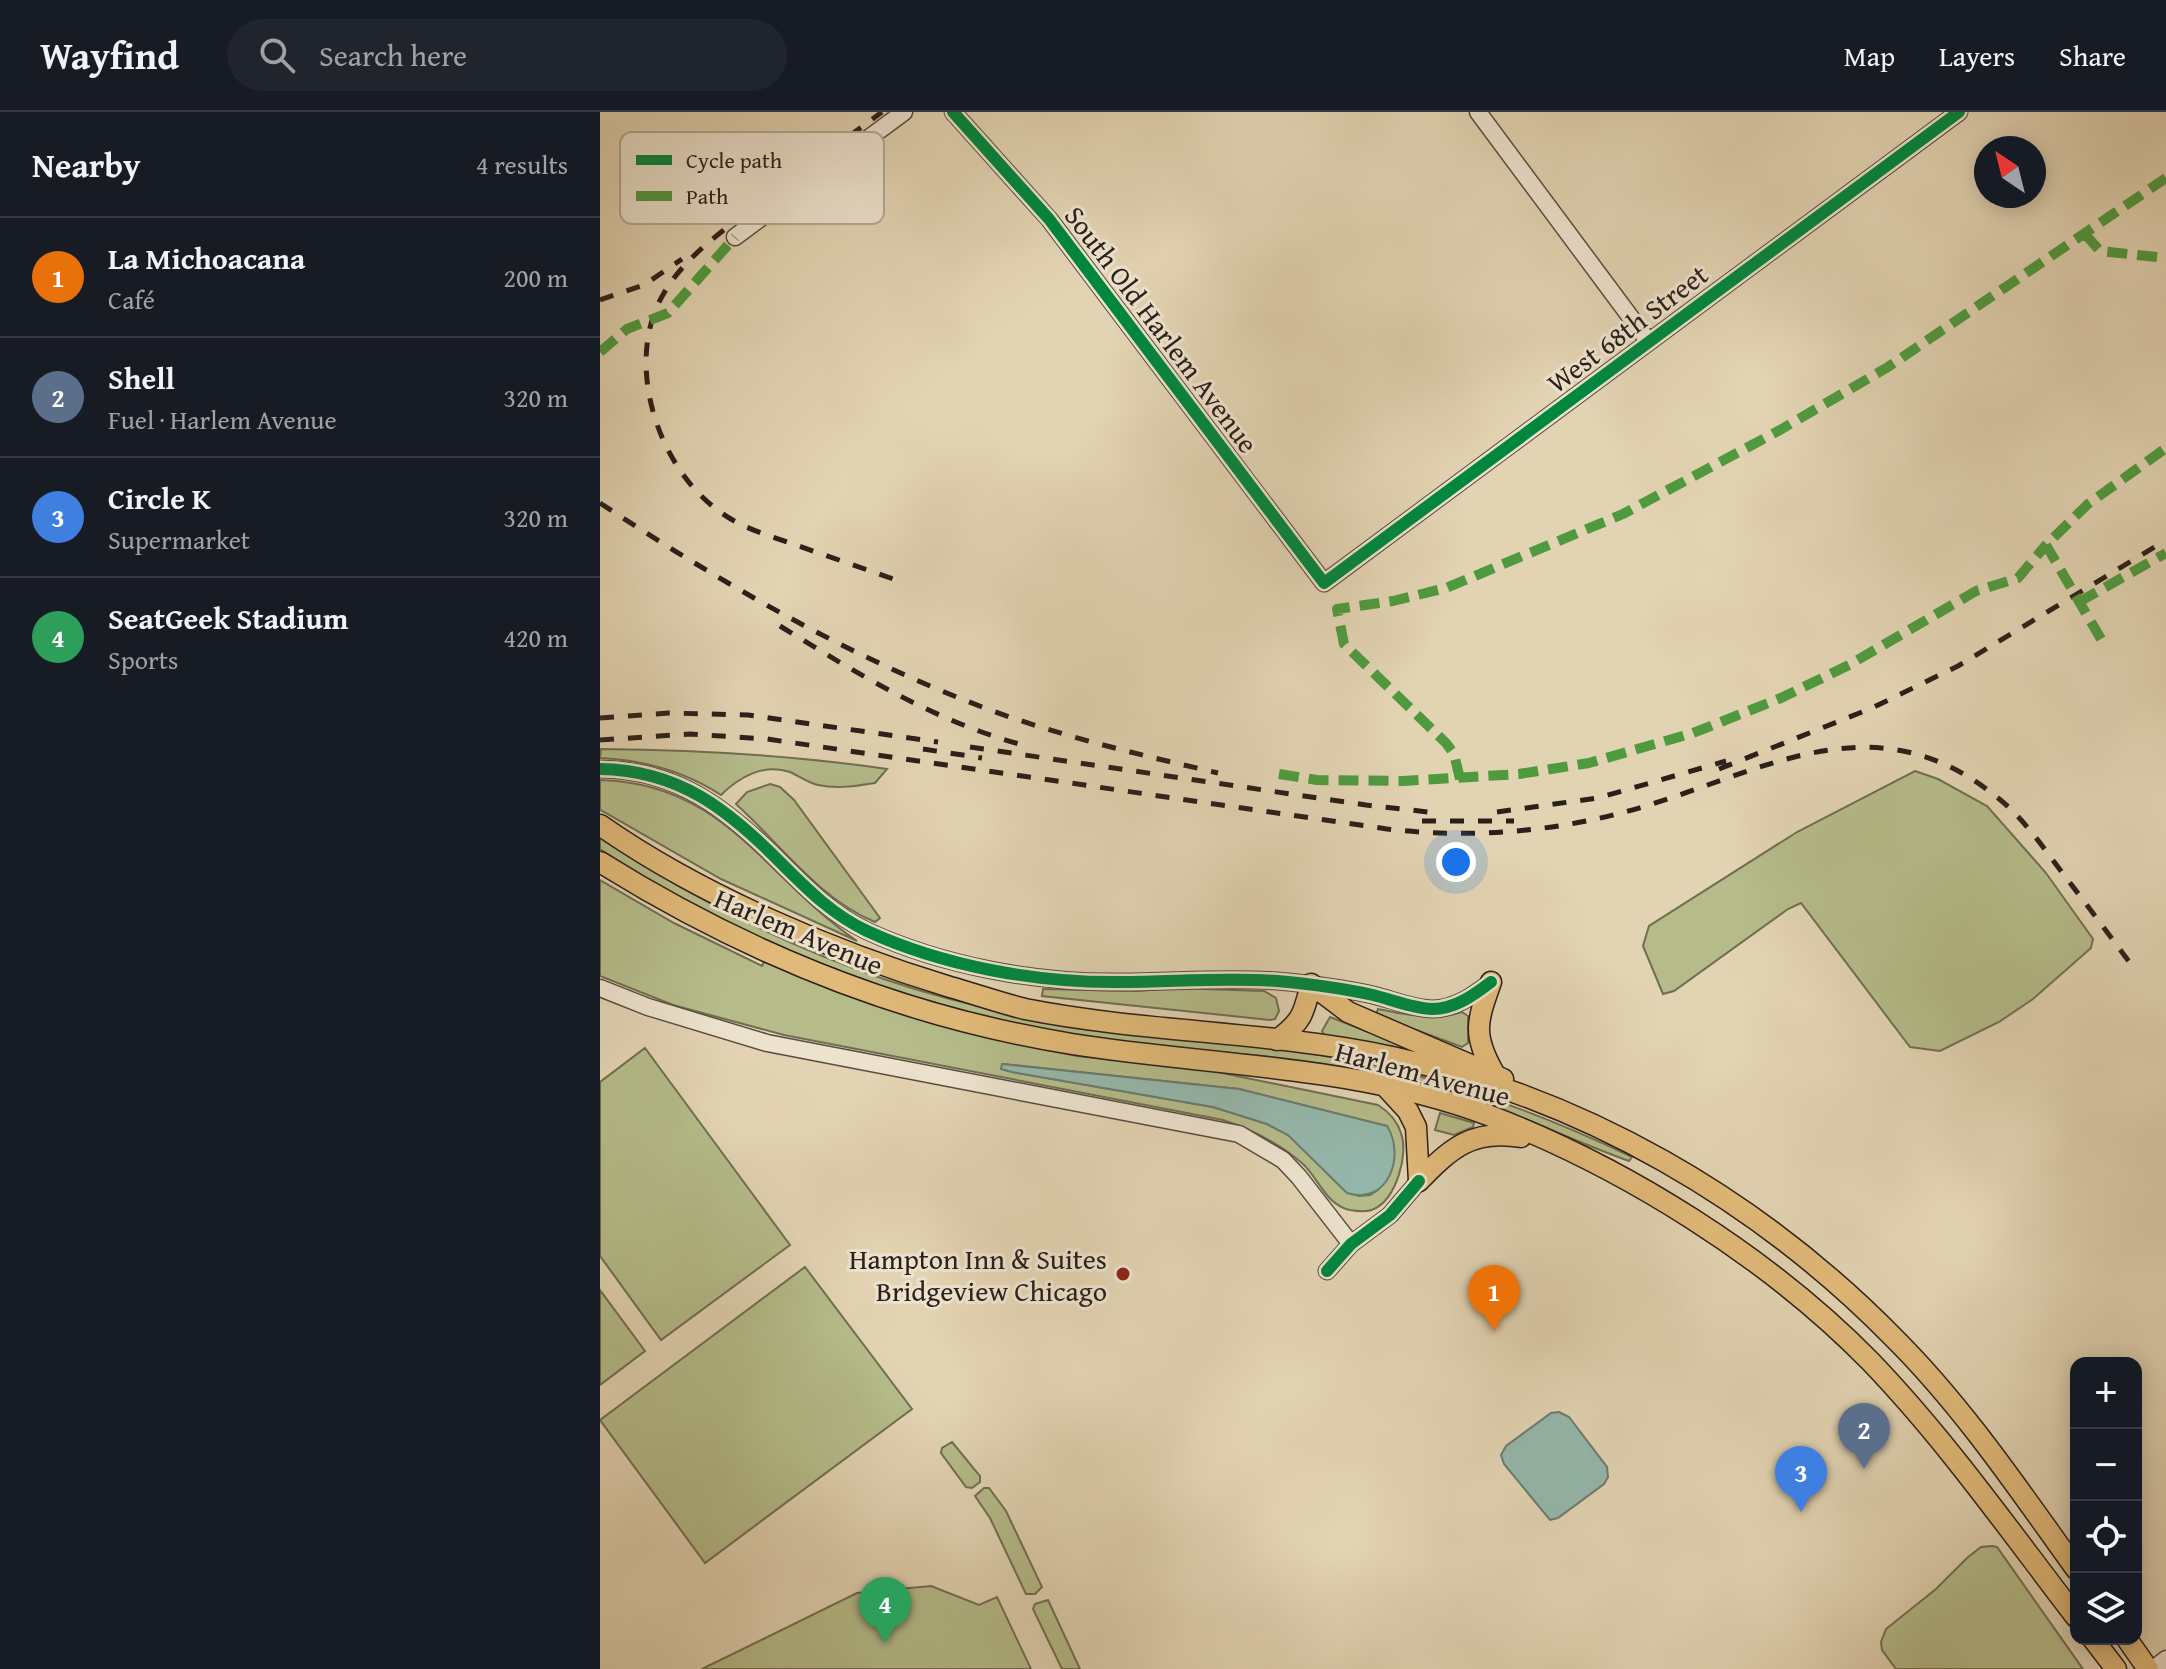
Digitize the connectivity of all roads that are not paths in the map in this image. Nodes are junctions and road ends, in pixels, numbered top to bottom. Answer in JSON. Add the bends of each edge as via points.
{"nodes":[{"id":1,"x":904,"y":112,"type":"edge"},
{"id":2,"x":953,"y":112,"type":"edge"},
{"id":3,"x":1478,"y":112,"type":"edge"},
{"id":4,"x":1959,"y":112,"type":"edge"},
{"id":5,"x":877,"y":132,"type":"edge"},
{"id":6,"x":753,"y":224,"type":"edge"},
{"id":7,"x":735,"y":237,"type":"dead end"},
{"id":8,"x":1649,"y":342,"type":"junction"},
{"id":9,"x":1324,"y":583,"type":"joint"},
{"id":10,"x":600,"y":769,"type":"edge"},
{"id":11,"x":600,"y":825,"type":"edge"},
{"id":12,"x":600,"y":862,"type":"edge"},
{"id":13,"x":1491,"y":982,"type":"joint"},
{"id":14,"x":1311,"y":984,"type":"junction"},
{"id":15,"x":600,"y":988,"type":"edge"},
{"id":16,"x":1277,"y":1040,"type":"junction"},
{"id":17,"x":1494,"y":1073,"type":"junction"},
{"id":18,"x":1386,"y":1087,"type":"junction"},
{"id":19,"x":1532,"y":1098,"type":"junction"},
{"id":20,"x":1545,"y":1140,"type":"junction"},
{"id":21,"x":1419,"y":1181,"type":"junction"},
{"id":22,"x":1351,"y":1244,"type":"junction"},
{"id":23,"x":1327,"y":1271,"type":"dead end"},
{"id":24,"x":2070,"y":1561,"type":"edge"},
{"id":25,"x":2070,"y":1609,"type":"edge"},
{"id":26,"x":2098,"y":1645,"type":"edge"},
{"id":27,"x":2132,"y":1645,"type":"edge"},
{"id":28,"x":2166,"y":1659,"type":"edge"},
{"id":29,"x":2116,"y":1669,"type":"edge"},
{"id":30,"x":2151,"y":1669,"type":"edge"}],
"edges":[{"from":1,"to":5,"type":"street"},
{"from":2,"to":9,"type":"street","name":"South Old Harlem Avenue","via":[[1049,219]]},
{"from":3,"to":8,"type":"street"},
{"from":4,"to":8,"type":"street","name":"West 68th Street"},
{"from":6,"to":7,"type":"street"},
{"from":8,"to":9,"type":"street","name":"West 68th Street"},
{"from":10,"to":14,"type":"street","via":[[658,778],[711,800],[851,923],[982,969],[1034,978],[1119,982]]},
{"from":11,"to":16,"type":"main road","name":"Harlem Avenue","via":[[746,908],[919,977],[1021,1008]]},
{"from":12,"to":18,"type":"main road","name":"Harlem Avenue","via":[[746,942],[921,1009],[1061,1042],[1267,1066]]},
{"from":13,"to":14,"type":"street","via":[[1466,999],[1434,1009]]},
{"from":13,"to":17,"type":"main road","via":[[1479,1036]]},
{"from":14,"to":16,"type":"main road","via":[[1303,1016]]},
{"from":14,"to":17,"type":"main road","via":[[1348,1012]]},
{"from":15,"to":22,"type":"street","via":[[767,1043],[1239,1134],[1283,1160]]},
{"from":16,"to":19,"type":"main road","name":"Harlem Avenue","via":[[1393,1057]]},
{"from":17,"to":19,"type":"main road"},
{"from":18,"to":20,"type":"main road","name":"Harlem Avenue","via":[[1487,1115]]},
{"from":18,"to":21,"type":"main road","via":[[1416,1127]]},
{"from":19,"to":24,"type":"main road","name":"Harlem Avenue","via":[[1606,1130],[1722,1196],[1828,1277],[1935,1382]]},
{"from":20,"to":21,"type":"main road","via":[[1476,1137],[1452,1149]]},
{"from":20,"to":25,"type":"main road","name":"Harlem Avenue","via":[[1709,1230],[1837,1330],[1945,1445]]},
{"from":21,"to":22,"type":"street","via":[[1390,1215]]},
{"from":22,"to":23,"type":"street"},
{"from":26,"to":29,"type":"main road"},
{"from":27,"to":30,"type":"main road"},
{"from":28,"to":30,"type":"street"}]}
